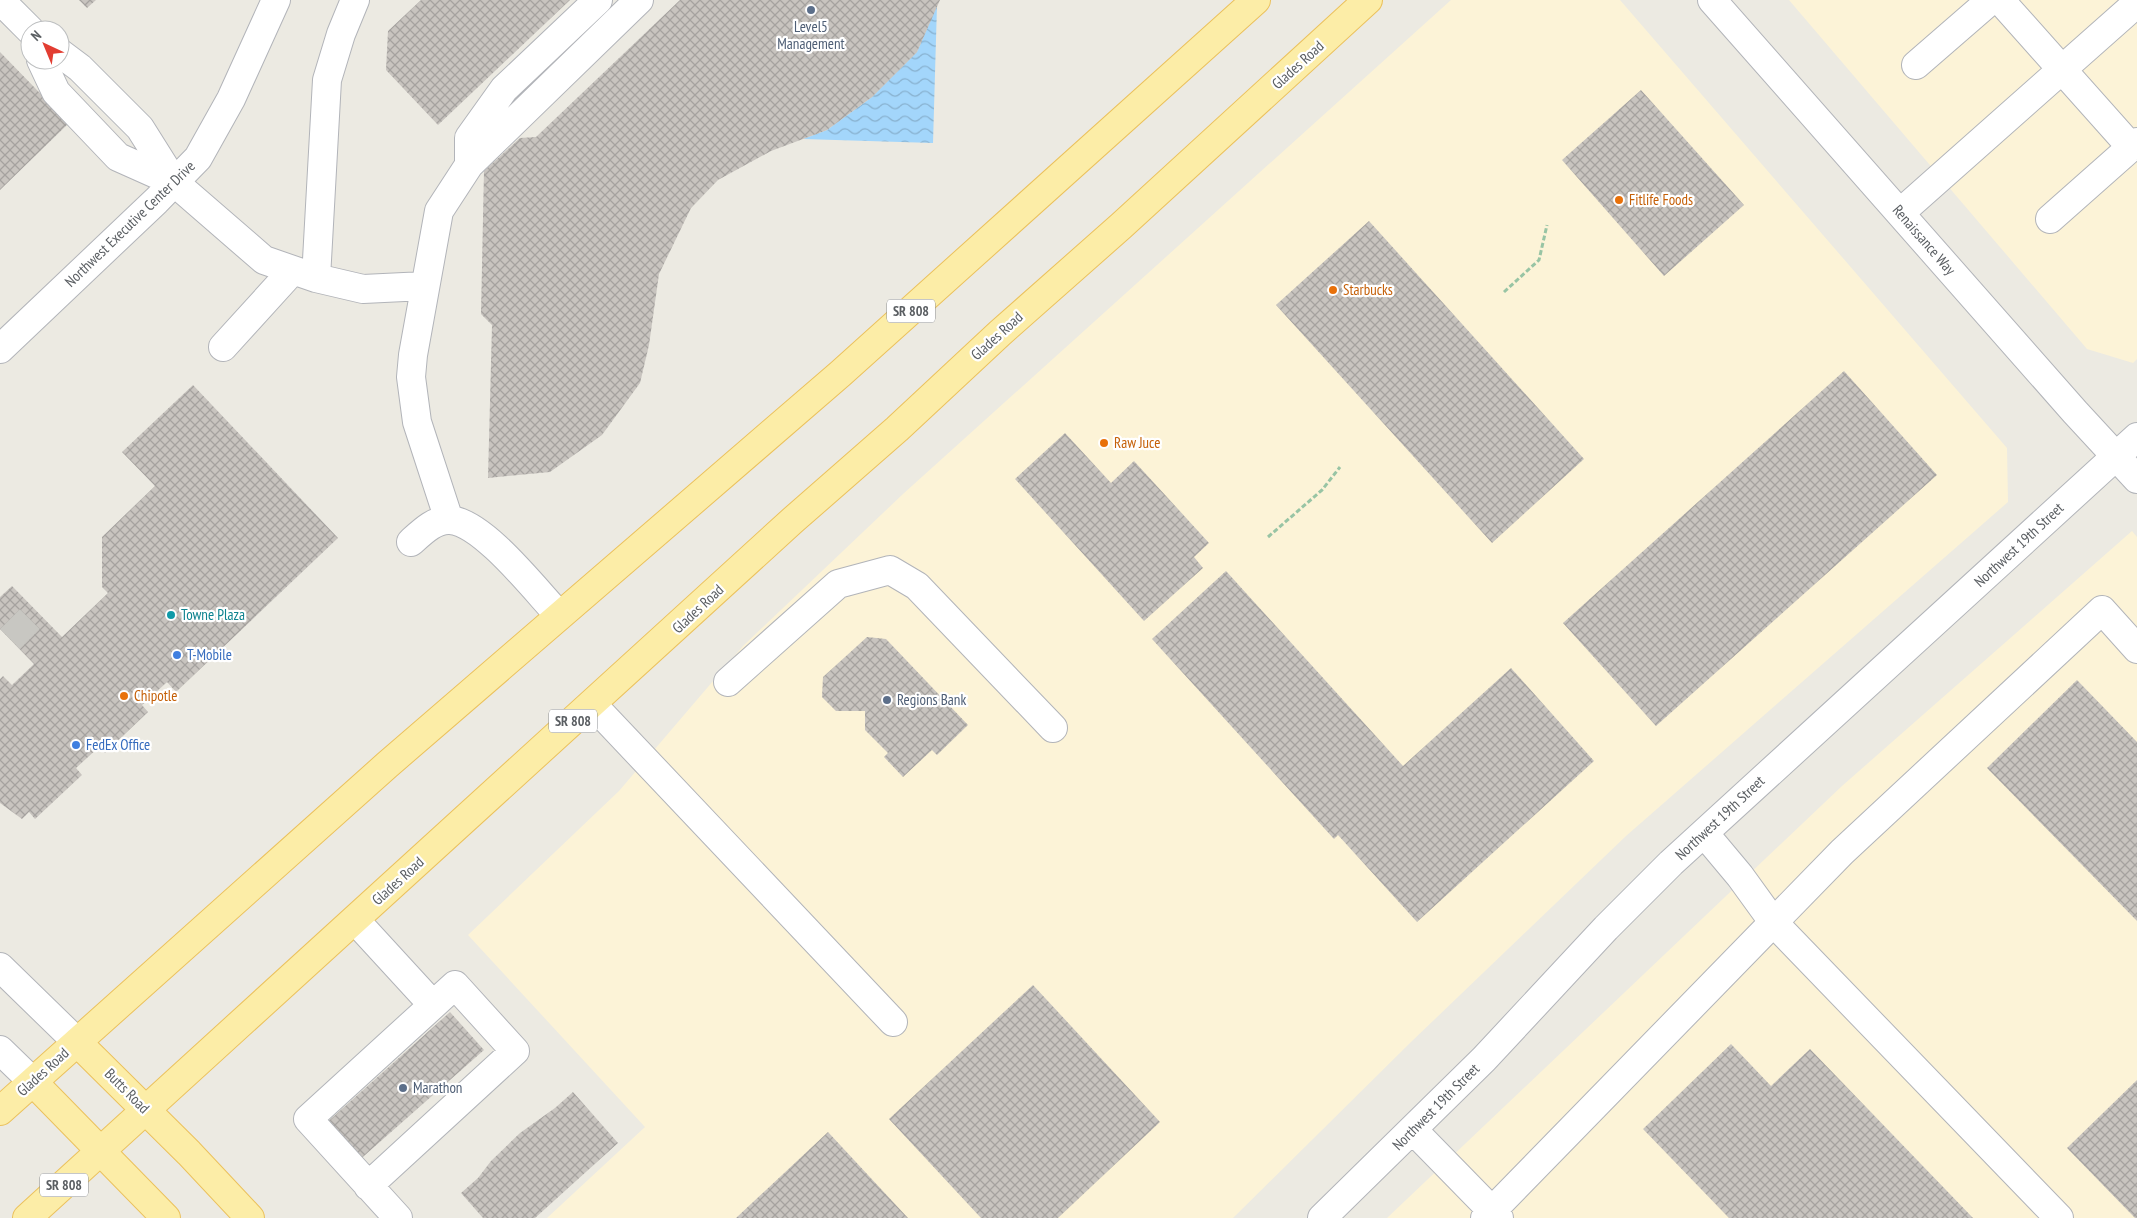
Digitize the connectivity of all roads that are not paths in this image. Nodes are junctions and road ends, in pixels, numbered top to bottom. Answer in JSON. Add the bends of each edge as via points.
{"nodes":[{"id":1,"x":0,"y":0,"type":"edge"},
{"id":2,"x":276,"y":0,"type":"edge"},
{"id":3,"x":355,"y":0,"type":"edge"},
{"id":4,"x":598,"y":0,"type":"edge"},
{"id":5,"x":639,"y":0,"type":"edge"},
{"id":6,"x":1256,"y":0,"type":"edge"},
{"id":7,"x":1368,"y":0,"type":"edge"},
{"id":8,"x":1712,"y":0,"type":"edge"},
{"id":9,"x":1991,"y":0,"type":"edge"},
{"id":10,"x":2000,"y":0,"type":"edge"},
{"id":11,"x":2137,"y":3,"type":"edge"},
{"id":12,"x":20,"y":22,"type":"edge"},
{"id":13,"x":70,"y":60,"type":"edge"},
{"id":14,"x":1916,"y":65,"type":"dead end"},
{"id":15,"x":2062,"y":69,"type":"junction"},
{"id":16,"x":46,"y":70,"type":"edge"},
{"id":17,"x":2134,"y":145,"type":"edge"},
{"id":18,"x":468,"y":165,"type":"junction"},
{"id":19,"x":174,"y":182,"type":"junction"},
{"id":20,"x":1900,"y":213,"type":"junction"},
{"id":21,"x":2050,"y":219,"type":"dead end"},
{"id":22,"x":304,"y":274,"type":"junction"},
{"id":23,"x":425,"y":286,"type":"junction"},
{"id":24,"x":223,"y":347,"type":"dead end"},
{"id":25,"x":0,"y":349,"type":"edge"},
{"id":26,"x":2137,"y":437,"type":"edge"},
{"id":27,"x":2116,"y":456,"type":"junction"},
{"id":28,"x":2137,"y":479,"type":"edge"},
{"id":29,"x":449,"y":520,"type":"junction"},
{"id":30,"x":411,"y":542,"type":"dead end"},
{"id":31,"x":559,"y":615,"type":"junction"},
{"id":32,"x":2137,"y":648,"type":"edge"},
{"id":33,"x":728,"y":682,"type":"dead end"},
{"id":34,"x":592,"y":704,"type":"junction"},
{"id":35,"x":1054,"y":728,"type":"dead end"},
{"id":36,"x":1704,"y":833,"type":"junction"},
{"id":37,"x":355,"y":920,"type":"junction"},
{"id":38,"x":1774,"y":923,"type":"junction"},
{"id":39,"x":0,"y":966,"type":"edge"},
{"id":40,"x":433,"y":1005,"type":"junction"},
{"id":41,"x":894,"y":1022,"type":"dead end"},
{"id":42,"x":77,"y":1042,"type":"junction"},
{"id":43,"x":0,"y":1050,"type":"edge"},
{"id":44,"x":32,"y":1082,"type":"junction"},
{"id":45,"x":146,"y":1110,"type":"junction"},
{"id":46,"x":0,"y":1111,"type":"edge"},
{"id":47,"x":1414,"y":1130,"type":"junction"},
{"id":48,"x":100,"y":1152,"type":"junction"},
{"id":49,"x":368,"y":1186,"type":"junction"},
{"id":50,"x":392,"y":1216,"type":"edge"},
{"id":51,"x":1492,"y":1216,"type":"edge"},
{"id":52,"x":27,"y":1218,"type":"edge"},
{"id":53,"x":166,"y":1218,"type":"edge"},
{"id":54,"x":250,"y":1218,"type":"edge"},
{"id":55,"x":1322,"y":1218,"type":"edge"},
{"id":56,"x":2059,"y":1218,"type":"edge"}],
"edges":[{"from":1,"to":12,"type":"street"},
{"from":2,"to":19,"type":"street","name":"Northwest Executive Center Drive","via":[[217,126],[198,158]]},
{"from":3,"to":22,"type":"street","via":[[327,80]]},
{"from":4,"to":18,"type":"street","via":[[504,89],[469,138]]},
{"from":5,"to":18,"type":"street"},
{"from":6,"to":31,"type":"main road","name":"Glades Road","number":"SR 808","via":[[840,374]]},
{"from":7,"to":34,"type":"main road","name":"Glades Road","number":"SR 808"},
{"from":8,"to":20,"type":"street","name":"Renaissance Way"},
{"from":9,"to":14,"type":"street"},
{"from":10,"to":15,"type":"street"},
{"from":11,"to":15,"type":"street"},
{"from":13,"to":19,"type":"street","via":[[140,128]]},
{"from":15,"to":17,"type":"street"},
{"from":15,"to":20,"type":"street"},
{"from":16,"to":19,"type":"street","via":[[56,92],[118,157]]},
{"from":17,"to":21,"type":"street"},
{"from":18,"to":23,"type":"street","via":[[439,211]]},
{"from":19,"to":22,"type":"street","via":[[264,260]]},
{"from":19,"to":25,"type":"street","name":"Northwest Executive Center Drive"},
{"from":20,"to":27,"type":"street","name":"Renaissance Way"},
{"from":22,"to":23,"type":"street","via":[[363,289]]},
{"from":22,"to":24,"type":"street"},
{"from":23,"to":29,"type":"street","via":[[413,355],[413,398],[417,422]]},
{"from":26,"to":27,"type":"street","name":"Northwest 19th Street"},
{"from":27,"to":28,"type":"street","name":"Renaissance Way"},
{"from":27,"to":36,"type":"street","name":"Northwest 19th Street"},
{"from":29,"to":30,"type":"street","via":[[432,525]]},
{"from":29,"to":31,"type":"street","via":[[466,524],[489,540]]},
{"from":31,"to":42,"type":"main road","name":"Glades Road","number":"SR 808"},
{"from":32,"to":38,"type":"street","via":[[2102,610],[1842,852]]},
{"from":33,"to":35,"type":"street","via":[[838,584],[890,570],[917,586]]},
{"from":34,"to":37,"type":"main road","name":"Glades Road","number":"SR 808"},
{"from":34,"to":41,"type":"street"},
{"from":36,"to":38,"type":"street"},
{"from":36,"to":47,"type":"street","name":"Northwest 19th Street","via":[[1638,895]]},
{"from":37,"to":40,"type":"street"},
{"from":37,"to":45,"type":"main road","name":"Glades Road","number":"SR 808"},
{"from":38,"to":51,"type":"street"},
{"from":38,"to":56,"type":"street"},
{"from":39,"to":42,"type":"street","name":"Butts Road"},
{"from":40,"to":49,"type":"street","via":[[308,1119]]},
{"from":40,"to":49,"type":"street","via":[[454,985],[515,1051]]},
{"from":42,"to":44,"type":"main road","name":"Glades Road","number":"SR 808"},
{"from":42,"to":45,"type":"main road","name":"Butts Road"},
{"from":43,"to":44,"type":"street"},
{"from":44,"to":46,"type":"main road","name":"Glades Road","number":"SR 808"},
{"from":44,"to":48,"type":"main road"},
{"from":45,"to":48,"type":"main road","name":"Glades Road","number":"SR 808"},
{"from":45,"to":54,"type":"main road","name":"Butts Road"},
{"from":47,"to":51,"type":"street"},
{"from":47,"to":55,"type":"street","name":"Northwest 19th Street"},
{"from":48,"to":52,"type":"main road","name":"Glades Road","number":"SR 808"},
{"from":48,"to":53,"type":"main road"},
{"from":49,"to":50,"type":"street"}]}
